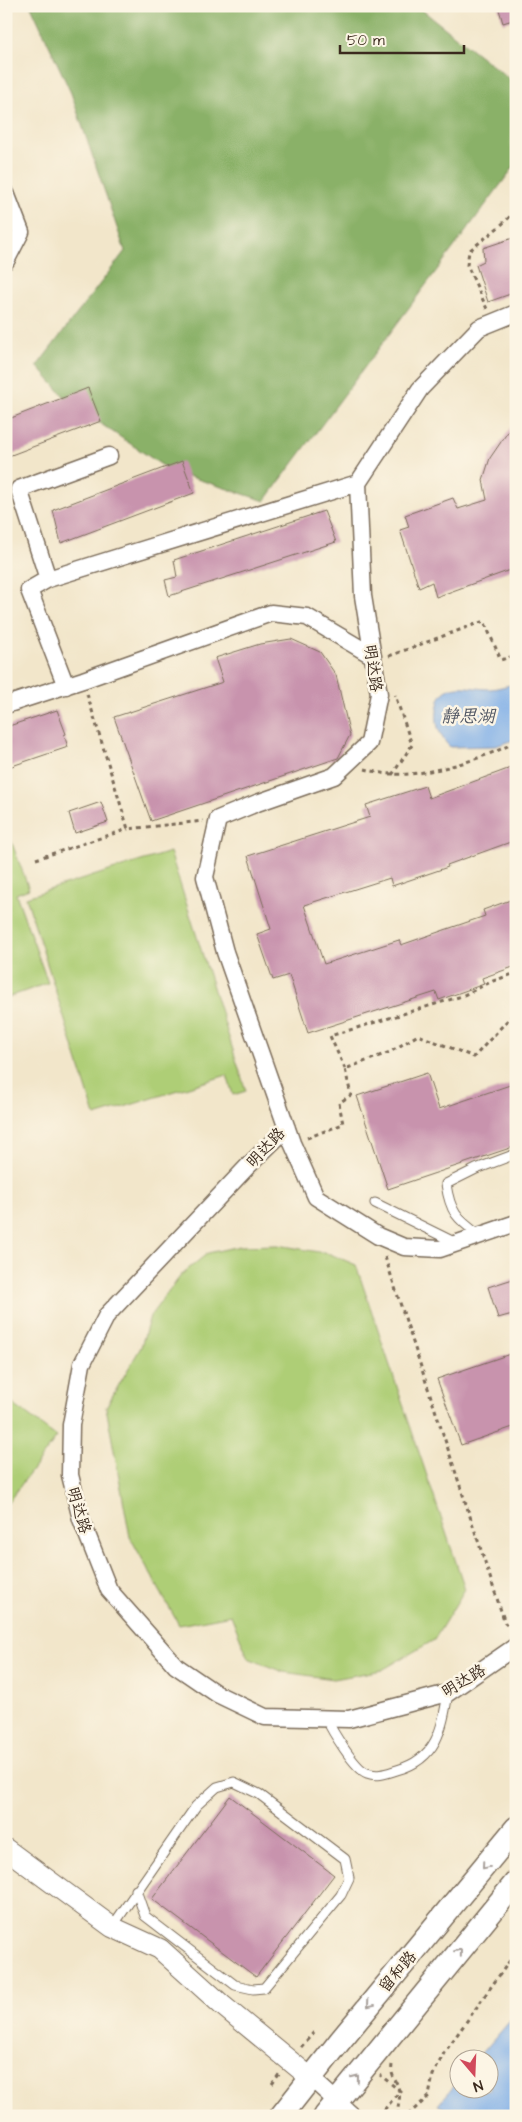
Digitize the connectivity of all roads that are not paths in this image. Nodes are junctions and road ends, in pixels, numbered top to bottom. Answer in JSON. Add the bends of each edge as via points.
{"nodes":[{"id":1,"x":6,"y":193,"type":"edge"},
{"id":2,"x":6,"y":262,"type":"edge"},
{"id":3,"x":516,"y":313,"type":"edge"},
{"id":4,"x":109,"y":456,"type":"dead end"},
{"id":5,"x":358,"y":483,"type":"junction"},
{"id":6,"x":48,"y":579,"type":"junction"},
{"id":7,"x":373,"y":659,"type":"junction"},
{"id":8,"x":66,"y":686,"type":"junction"},
{"id":9,"x":6,"y":705,"type":"edge"},
{"id":10,"x":290,"y":1136,"type":"junction"},
{"id":11,"x":516,"y":1154,"type":"edge"},
{"id":12,"x":375,"y":1203,"type":"dead end"},
{"id":13,"x":516,"y":1223,"type":"edge"},
{"id":14,"x":479,"y":1235,"type":"junction"},
{"id":15,"x":457,"y":1243,"type":"junction"},
{"id":16,"x":516,"y":1646,"type":"edge"},
{"id":17,"x":448,"y":1693,"type":"junction"},
{"id":18,"x":326,"y":1718,"type":"junction"},
{"id":19,"x":516,"y":1828,"type":"edge"},
{"id":20,"x":6,"y":1849,"type":"edge"},
{"id":21,"x":516,"y":1882,"type":"edge"},
{"id":22,"x":136,"y":1890,"type":"junction"},
{"id":23,"x":112,"y":1927,"type":"junction"},
{"id":24,"x":312,"y":2078,"type":"junction"},
{"id":25,"x":338,"y":2111,"type":"edge"},
{"id":26,"x":281,"y":2116,"type":"edge"}],
"edges":[{"from":1,"to":2,"type":"street","via":[[22,232]]},
{"from":3,"to":5,"type":"street","via":[[479,328],[420,389]]},
{"from":4,"to":6,"type":"street","via":[[19,489]]},
{"from":5,"to":6,"type":"street"},
{"from":5,"to":7,"type":"street","name":"明达路","via":[[363,596]]},
{"from":6,"to":8,"type":"street","via":[[29,590]]},
{"from":7,"to":8,"type":"street","via":[[307,617],[270,614]]},
{"from":7,"to":10,"type":"street","name":"明达路","via":[[379,694],[369,743],[334,776],[218,819],[205,877],[226,952]]},
{"from":8,"to":9,"type":"street"},
{"from":10,"to":15,"type":"street","via":[[316,1197],[378,1236],[404,1248],[440,1249]]},
{"from":10,"to":18,"type":"street","name":"明达路","via":[[246,1167],[107,1315],[82,1364],[71,1424],[70,1474],[81,1519],[108,1590],[176,1666],[217,1694],[265,1717]]},
{"from":11,"to":14,"type":"lane","via":[[446,1184],[448,1202],[458,1220]]},
{"from":12,"to":15,"type":"lane"},
{"from":13,"to":14,"type":"street"},
{"from":14,"to":15,"type":"street"},
{"from":16,"to":17,"type":"street","name":"明达路"},
{"from":17,"to":18,"type":"street","name":"明达路","via":[[349,1719]]},
{"from":17,"to":18,"type":"lane","via":[[443,1723],[428,1753],[413,1766],[381,1775],[366,1773],[337,1741]]},
{"from":19,"to":24,"type":"main road","name":"留和路","one_way":true},
{"from":20,"to":23,"type":"street"},
{"from":25,"to":21,"type":"main road","one_way":true},
{"from":22,"to":22,"type":"lane","via":[[196,1806],[217,1787],[234,1782],[259,1794],[345,1859],[349,1878],[341,1894],[264,1988],[253,1989],[235,1985],[145,1916]]},
{"from":22,"to":23,"type":"lane"},
{"from":23,"to":24,"type":"street","via":[[160,1949],[222,2005]]},
{"from":24,"to":25,"type":"street"},
{"from":24,"to":26,"type":"main road","name":"留和路"}]}
